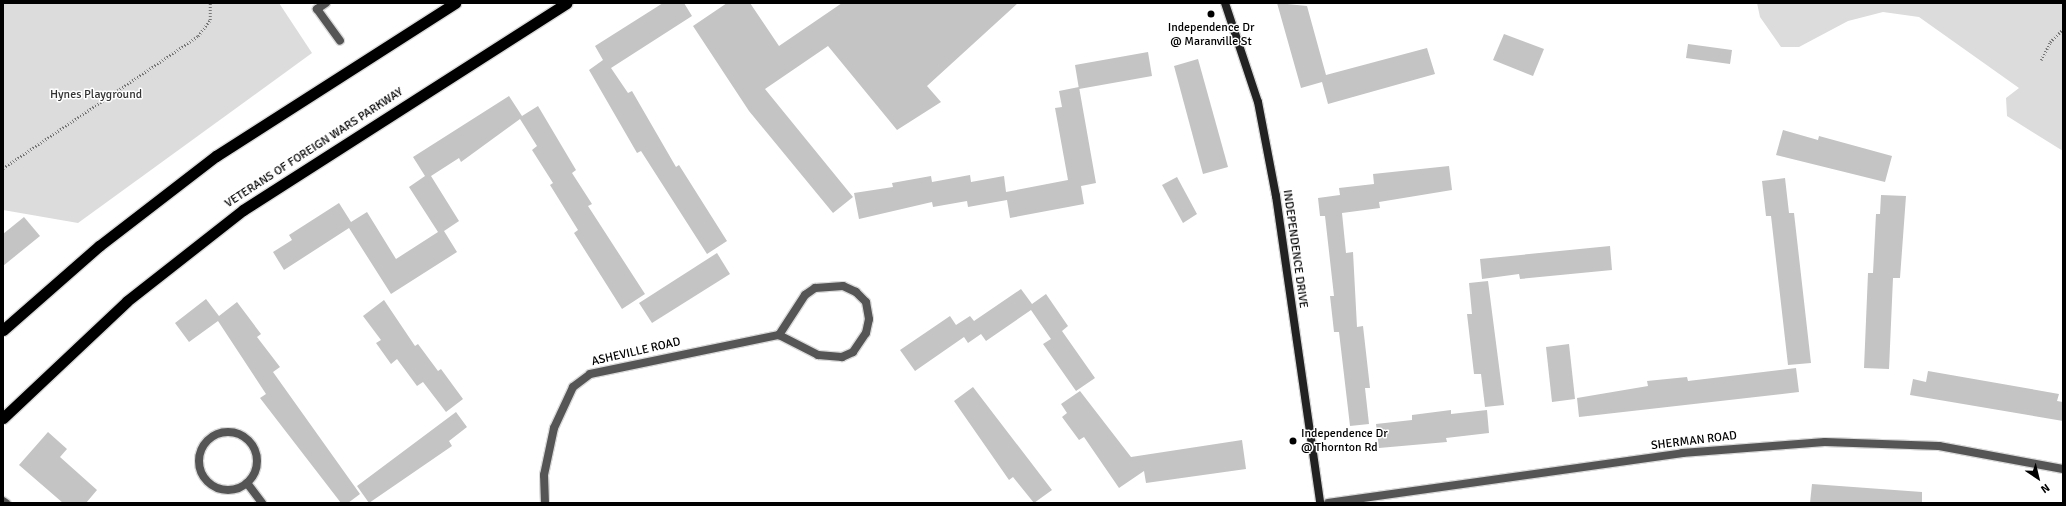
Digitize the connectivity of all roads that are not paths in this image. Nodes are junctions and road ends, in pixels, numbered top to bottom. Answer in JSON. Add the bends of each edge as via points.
{"nodes":[{"id":1,"x":326,"y":3,"type":"edge"},
{"id":2,"x":455,"y":3,"type":"edge"},
{"id":3,"x":566,"y":3,"type":"edge"},
{"id":4,"x":1225,"y":3,"type":"edge"},
{"id":5,"x":340,"y":41,"type":"dead end"},
{"id":6,"x":3,"y":330,"type":"edge"},
{"id":7,"x":779,"y":335,"type":"junction"},
{"id":8,"x":3,"y":418,"type":"edge"},
{"id":9,"x":2063,"y":469,"type":"edge"},
{"id":10,"x":247,"y":483,"type":"junction"},
{"id":11,"x":3,"y":501,"type":"edge"},
{"id":12,"x":6,"y":503,"type":"edge"},
{"id":13,"x":262,"y":503,"type":"edge"},
{"id":14,"x":545,"y":503,"type":"edge"},
{"id":15,"x":1320,"y":503,"type":"edge"},
{"id":16,"x":1328,"y":503,"type":"edge"}],
"edges":[{"from":1,"to":5,"type":"street","via":[[317,9]]},
{"from":2,"to":6,"type":"highway","via":[[216,156],[99,246]]},
{"from":3,"to":8,"type":"highway","name":"VETERANS OF FOREIGN WARS PARKWAY","via":[[301,170],[237,214],[127,301]]},
{"from":4,"to":15,"type":"main road","name":"INDEPENDENCE DRIVE","via":[[1258,102],[1276,196]]},
{"from":7,"to":7,"type":"street","via":[[818,355],[842,356],[861,344],[869,319],[868,306],[856,292],[843,286],[815,288],[805,295]]},
{"from":7,"to":14,"type":"street","name":"ASHEVILLE ROAD","via":[[590,374],[573,387],[554,428],[544,475]]},
{"from":9,"to":16,"type":"street","name":"SHERMAN ROAD","via":[[1939,446],[1811,443],[1682,453]]},
{"from":10,"to":10,"type":"street","via":[[253,476],[257,457],[248,440],[230,432],[212,437],[200,452],[199,461],[205,479],[220,489],[230,490]]},
{"from":10,"to":13,"type":"street"},
{"from":11,"to":12,"type":"street"}]}
